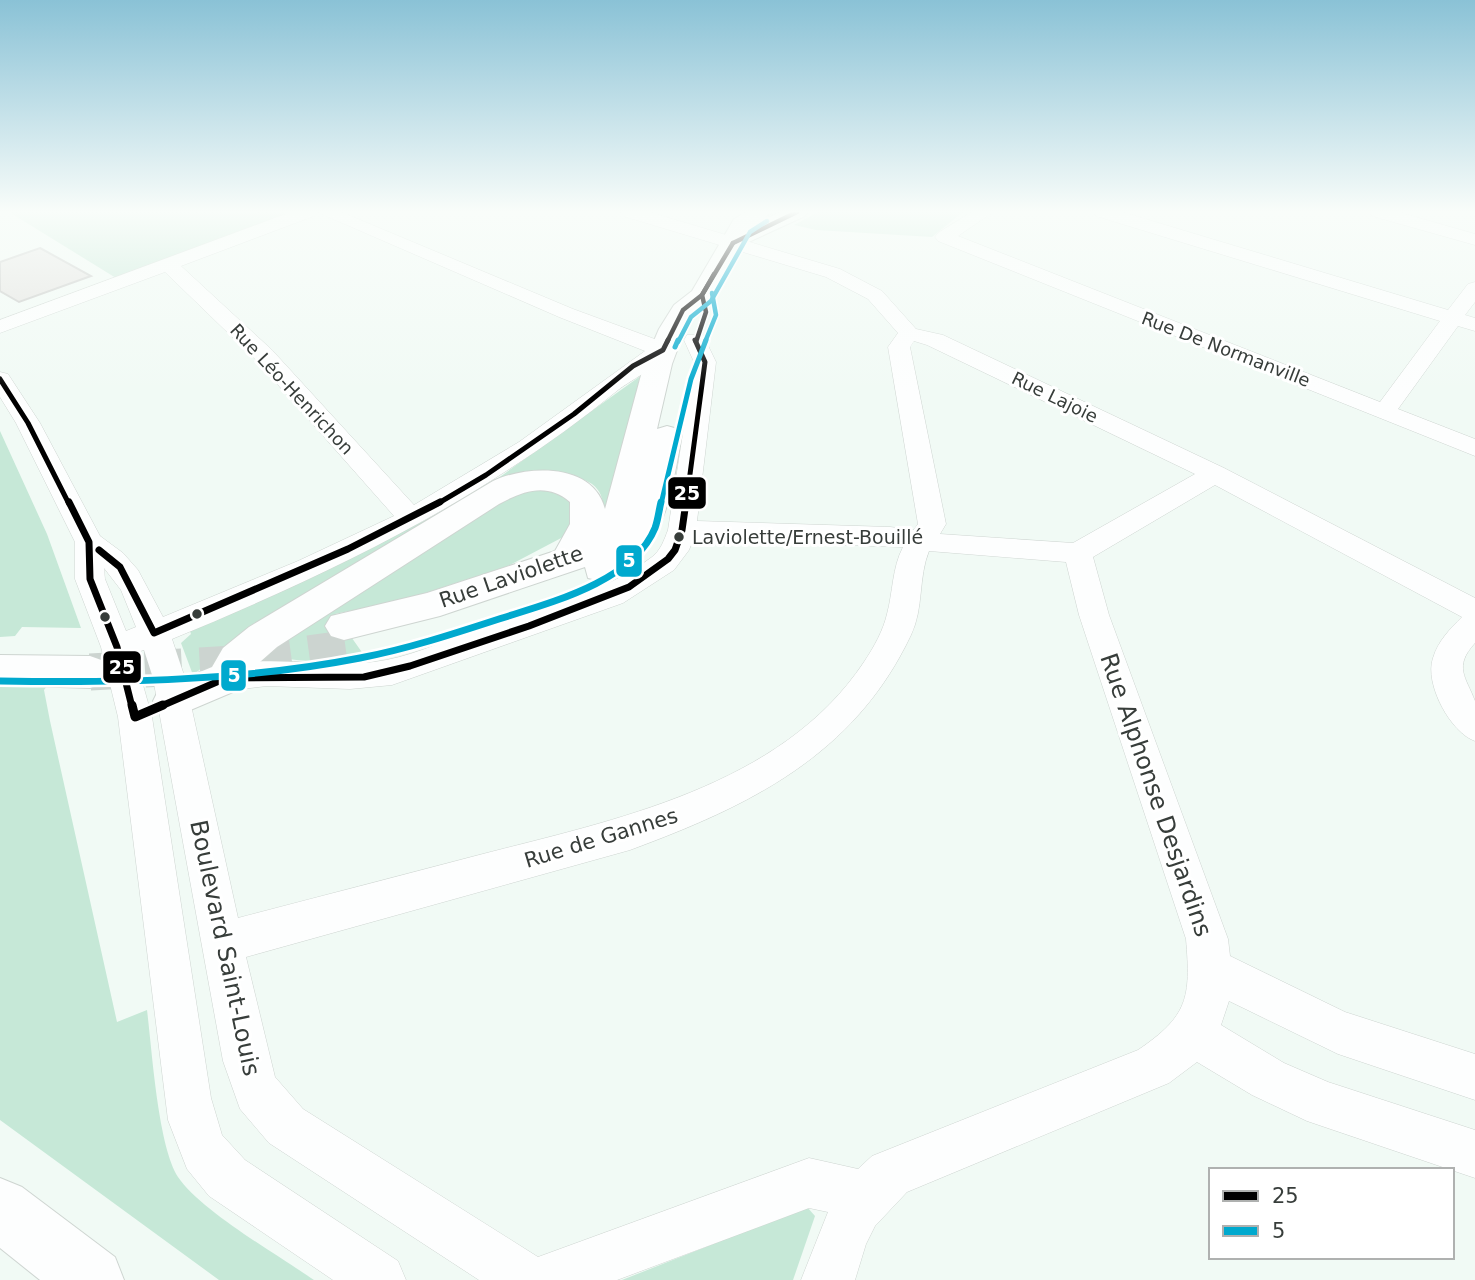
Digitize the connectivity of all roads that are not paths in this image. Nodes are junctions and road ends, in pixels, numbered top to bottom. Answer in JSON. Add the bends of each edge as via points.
{"nodes":[{"id":1,"x":150,"y":272,"type":"edge"},
{"id":2,"x":176,"y":272,"type":"edge"},
{"id":3,"x":468,"y":272,"type":"edge"},
{"id":4,"x":716,"y":272,"type":"edge"},
{"id":5,"x":830,"y":272,"type":"edge"},
{"id":6,"x":1026,"y":272,"type":"edge"},
{"id":7,"x":1324,"y":272,"type":"edge"},
{"id":8,"x":1475,"y":288,"type":"edge"},
{"id":9,"x":1463,"y":312,"type":"edge"},
{"id":10,"x":1475,"y":325,"type":"edge"},
{"id":11,"x":0,"y":327,"type":"edge"},
{"id":12,"x":909,"y":333,"type":"junction"},
{"id":13,"x":679,"y":345,"type":"junction"},
{"id":14,"x":0,"y":379,"type":"edge"},
{"id":15,"x":1385,"y":411,"type":"junction"},
{"id":16,"x":1475,"y":448,"type":"edge"},
{"id":17,"x":1214,"y":474,"type":"junction"},
{"id":18,"x":411,"y":519,"type":"junction"},
{"id":19,"x":681,"y":530,"type":"junction"},
{"id":20,"x":922,"y":541,"type":"junction"},
{"id":21,"x":89,"y":542,"type":"junction"},
{"id":22,"x":1078,"y":553,"type":"junction"},
{"id":23,"x":567,"y":561,"type":"junction"},
{"id":24,"x":1475,"y":611,"type":"edge"},
{"id":25,"x":1475,"y":623,"type":"edge"},
{"id":26,"x":154,"y":633,"type":"junction"},
{"id":27,"x":0,"y":649,"type":"edge"},
{"id":28,"x":97,"y":656,"type":"junction"},
{"id":29,"x":0,"y":670,"type":"edge"},
{"id":30,"x":226,"y":678,"type":"junction"},
{"id":31,"x":174,"y":701,"type":"junction"},
{"id":32,"x":135,"y":717,"type":"junction"},
{"id":33,"x":1475,"y":727,"type":"edge"},
{"id":34,"x":223,"y":943,"type":"junction"},
{"id":35,"x":1212,"y":970,"type":"junction"},
{"id":36,"x":1194,"y":1035,"type":"junction"},
{"id":37,"x":1475,"y":1077,"type":"edge"},
{"id":38,"x":1475,"y":1154,"type":"edge"},
{"id":39,"x":865,"y":1196,"type":"junction"},
{"id":40,"x":0,"y":1209,"type":"edge"},
{"id":41,"x":92,"y":1280,"type":"edge"},
{"id":42,"x":379,"y":1280,"type":"edge"},
{"id":43,"x":526,"y":1280,"type":"edge"},
{"id":44,"x":546,"y":1280,"type":"edge"},
{"id":45,"x":828,"y":1280,"type":"edge"}],
"edges":[{"from":1,"to":11,"type":"street"},
{"from":2,"to":18,"type":"street","name":"Rue Léo-Henrichon","via":[[280,373]]},
{"from":3,"to":13,"type":"street","via":[[566,313]]},
{"from":4,"to":13,"type":"main road","name":"Rue Laviolette","via":[[702,295],[706,312]]},
{"from":5,"to":12,"type":"street","via":[[881,300]]},
{"from":6,"to":15,"type":"street","name":"Rue De Normanville"},
{"from":7,"to":9,"type":"street"},
{"from":8,"to":9,"type":"street"},
{"from":9,"to":10,"type":"street"},
{"from":9,"to":15,"type":"street"},
{"from":12,"to":17,"type":"street","name":"Rue Lajoie","via":[[935,340]]},
{"from":12,"to":20,"type":"street","name":"Rue de Gannes","via":[[899,347],[932,522]]},
{"from":13,"to":18,"type":"street","via":[[633,366],[525,449]]},
{"from":13,"to":19,"type":"street","via":[[705,362]]},
{"from":13,"to":23,"type":"main road","name":"Rue Laviolette","via":[[618,519],[602,541]]},
{"from":13,"to":23,"type":"main road","name":"Rue Laviolette","via":[[681,376],[647,521],[623,554],[562,587],[440,626],[352,636]]},
{"from":14,"to":21,"type":"street","name":"Boulevard Saint-Louis"},
{"from":15,"to":16,"type":"street","name":"Rue De Normanville"},
{"from":17,"to":22,"type":"street"},
{"from":17,"to":24,"type":"street","name":"Rue Lajoie"},
{"from":18,"to":26,"type":"street"},
{"from":19,"to":20,"type":"street","via":[[890,536]]},
{"from":19,"to":30,"type":"street","via":[[675,550],[664,563],[629,587],[420,663],[364,677],[260,674]]},
{"from":20,"to":22,"type":"street"},
{"from":20,"to":34,"type":"street","name":"Rue de Gannes","via":[[911,561],[901,622],[873,673],[832,723],[756,777],[697,807],[629,833]]},
{"from":21,"to":26,"type":"street","name":"Boulevard Saint-Louis","via":[[120,567]]},
{"from":21,"to":28,"type":"street","name":"Boulevard Saint-Louis"},
{"from":22,"to":35,"type":"street","name":"Rue Alphonse Desjardins","via":[[1094,615],[1207,939]]},
{"from":23,"to":30,"type":"main road","via":[[589,520],[584,498],[575,489],[553,481],[512,484],[263,637],[237,659]]},
{"from":25,"to":33,"type":"street","via":[[1453,647],[1447,669],[1454,697]]},
{"from":26,"to":28,"type":"street"},
{"from":26,"to":31,"type":"street","name":"Boulevard Saint-Louis"},
{"from":27,"to":28,"type":"main road"},
{"from":28,"to":29,"type":"main road"},
{"from":28,"to":32,"type":"street","name":"Boulevard Saint-Louis"},
{"from":30,"to":31,"type":"main road"},
{"from":31,"to":32,"type":"street"},
{"from":31,"to":34,"type":"street","name":"Boulevard Saint-Louis"},
{"from":32,"to":42,"type":"street","name":"Boulevard Saint-Louis","via":[[188,1098],[204,1152],[227,1178]]},
{"from":34,"to":43,"type":"street","name":"Boulevard Saint-Louis","via":[[251,1079],[274,1116]]},
{"from":35,"to":36,"type":"street","name":"Rue Alphonse Desjardins","via":[[1208,1006]]},
{"from":35,"to":37,"type":"street","via":[[1338,1032]]},
{"from":36,"to":38,"type":"street","via":[[1314,1100]]},
{"from":36,"to":39,"type":"street","name":"Rue Alphonse Desjardins","via":[[1153,1067],[904,1167]]},
{"from":39,"to":44,"type":"street","via":[[809,1183]]},
{"from":39,"to":45,"type":"street","name":"Rue Alphonse Desjardins","via":[[846,1226]]},
{"from":40,"to":41,"type":"main road"}]}
